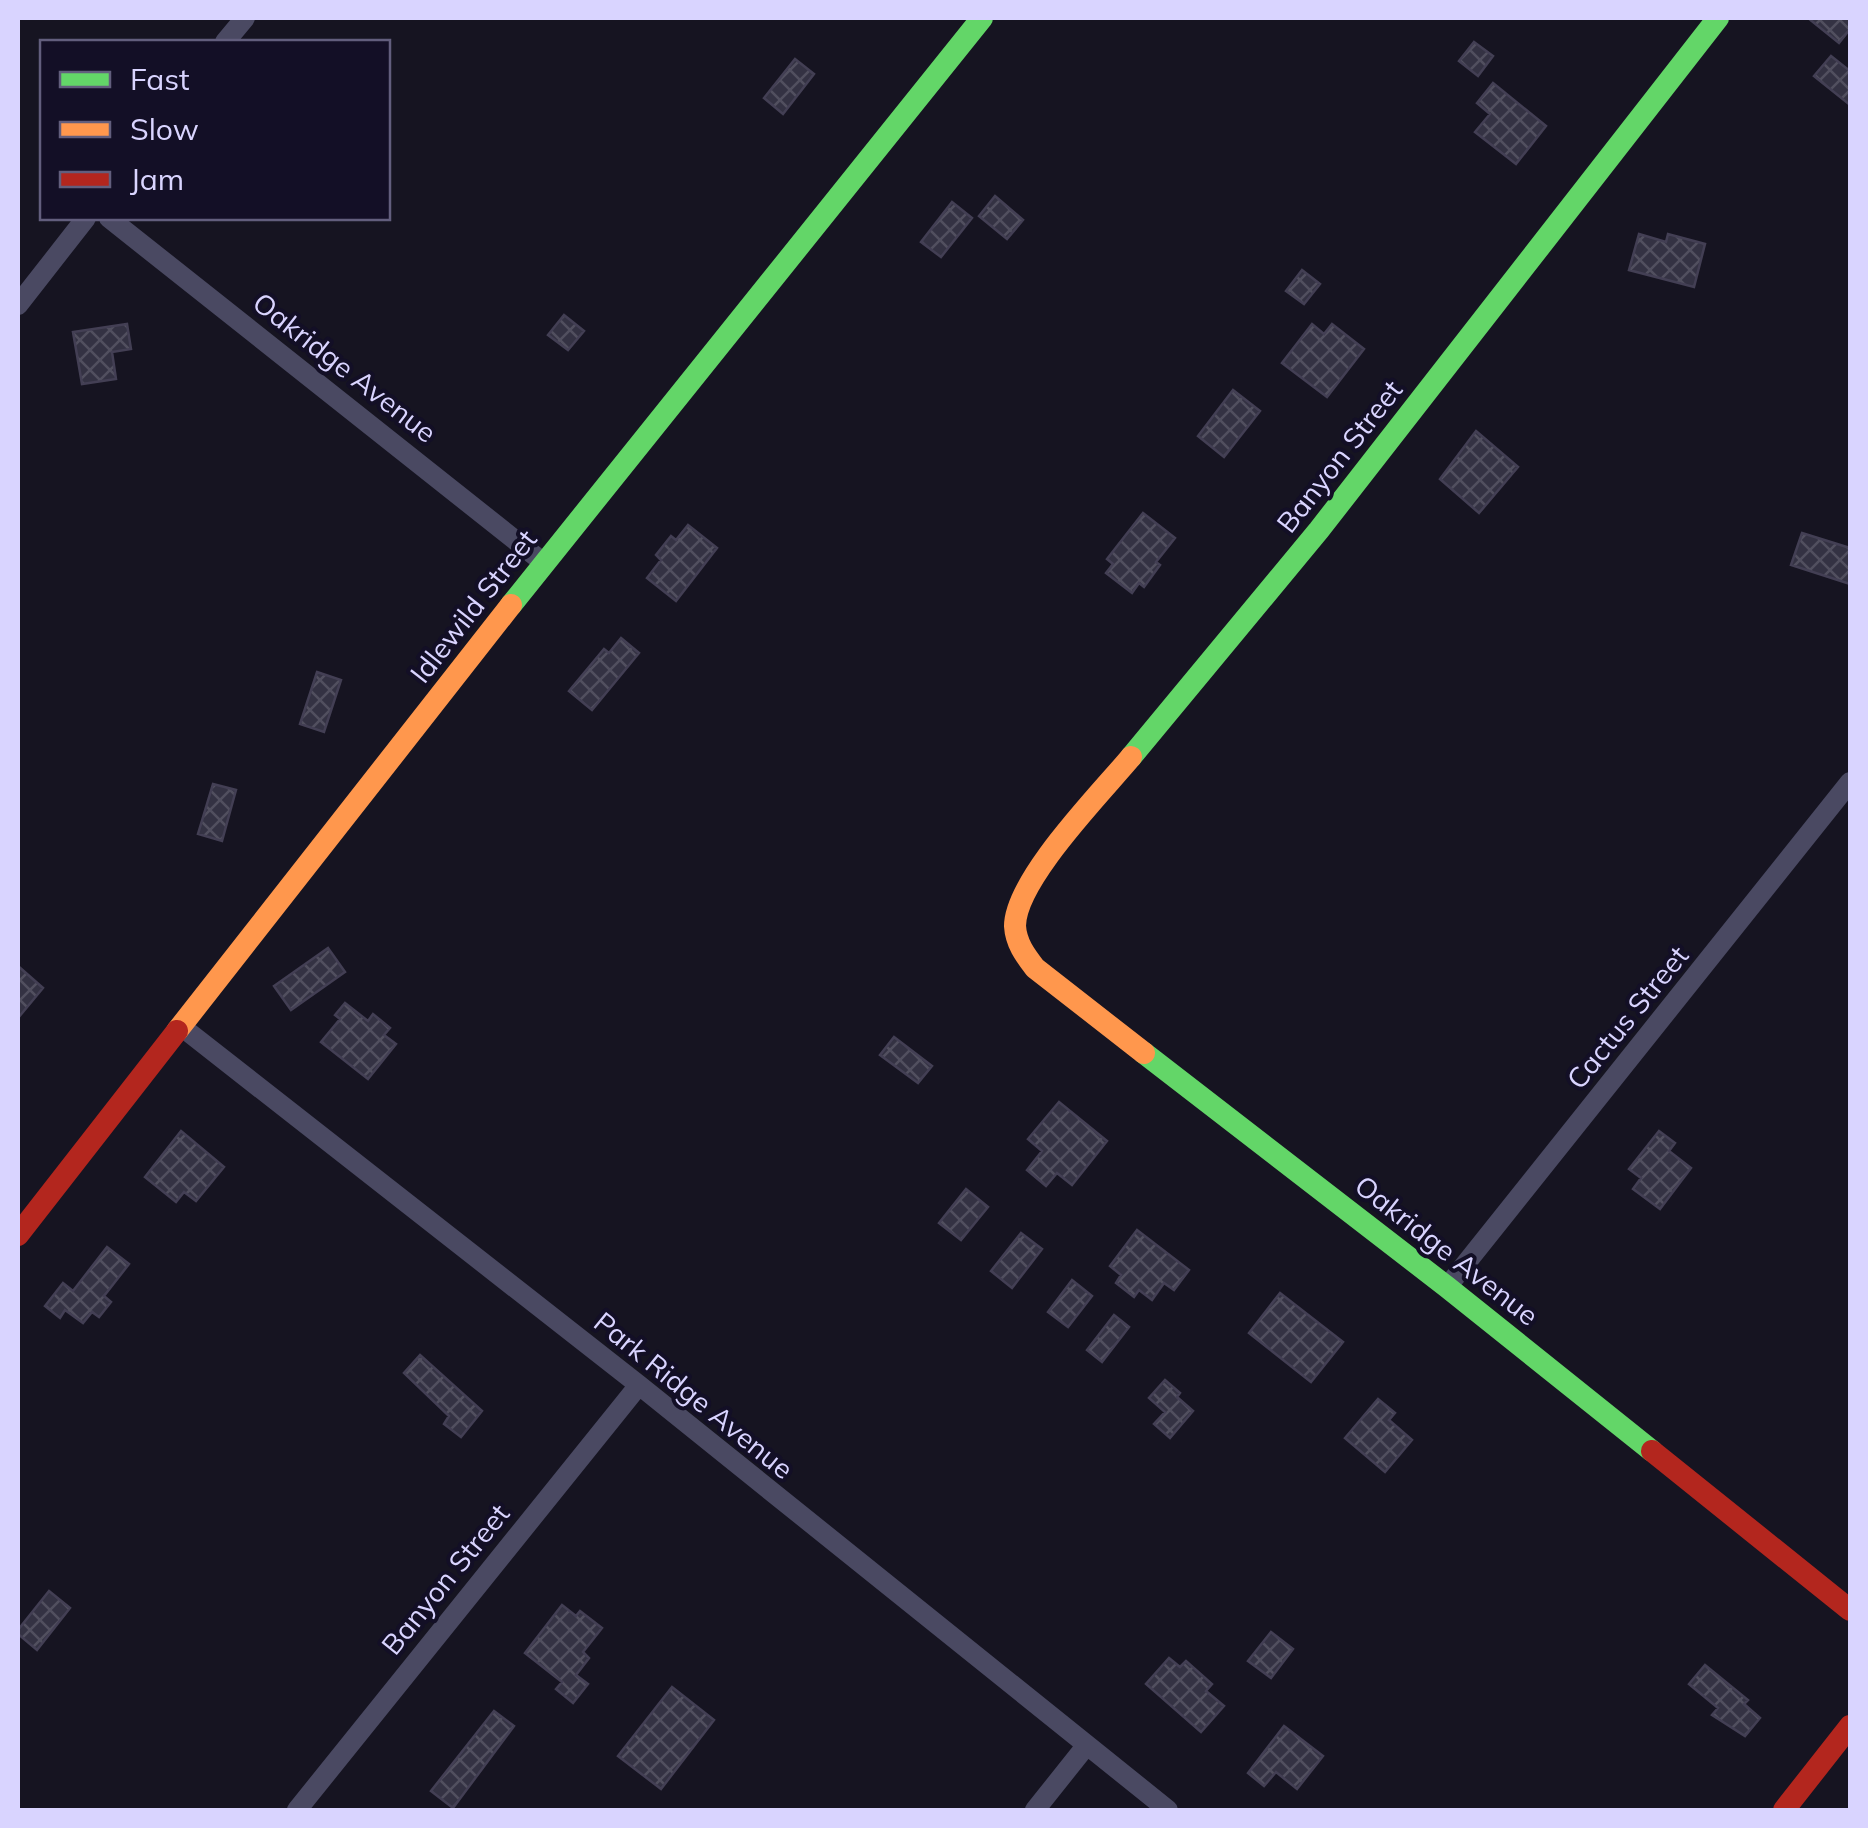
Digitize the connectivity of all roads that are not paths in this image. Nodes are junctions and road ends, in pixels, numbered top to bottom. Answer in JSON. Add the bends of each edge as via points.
{"nodes":[{"id":1,"x":245,"y":18,"type":"edge"},
{"id":2,"x":982,"y":18,"type":"edge"},
{"id":3,"x":1718,"y":18,"type":"edge"},
{"id":4,"x":227,"y":40,"type":"edge"},
{"id":5,"x":84,"y":220,"type":"edge"},
{"id":6,"x":112,"y":220,"type":"edge"},
{"id":7,"x":18,"y":305,"type":"edge"},
{"id":8,"x":544,"y":563,"type":"junction"},
{"id":9,"x":1850,"y":782,"type":"edge"},
{"id":10,"x":1014,"y":932,"type":"joint"},
{"id":11,"x":182,"y":1028,"type":"junction"},
{"id":12,"x":18,"y":1235,"type":"edge"},
{"id":13,"x":1447,"y":1287,"type":"junction"},
{"id":14,"x":639,"y":1385,"type":"junction"},
{"id":15,"x":1850,"y":1610,"type":"edge"},
{"id":16,"x":1850,"y":1726,"type":"edge"},
{"id":17,"x":1086,"y":1746,"type":"junction"},
{"id":18,"x":297,"y":1810,"type":"edge"},
{"id":19,"x":1034,"y":1810,"type":"edge"},
{"id":20,"x":1168,"y":1810,"type":"edge"},
{"id":21,"x":1784,"y":1810,"type":"edge"}],
"edges":[{"from":1,"to":4,"type":"street"},
{"from":2,"to":8,"type":"street","name":"Idlewild Street"},
{"from":3,"to":10,"type":"street","name":"Banyon Street","via":[[1319,530],[1048,858],[1018,905]]},
{"from":5,"to":7,"type":"street"},
{"from":6,"to":8,"type":"street","name":"Oakridge Avenue"},
{"from":8,"to":11,"type":"street","name":"Idlewild Street"},
{"from":9,"to":13,"type":"street","name":"Cactus Street"},
{"from":10,"to":13,"type":"street","name":"Oakridge Avenue","via":[[1035,968]]},
{"from":11,"to":12,"type":"street","name":"Idlewild Street"},
{"from":11,"to":14,"type":"street","name":"Park Ridge Avenue"},
{"from":13,"to":15,"type":"street","name":"Oakridge Avenue"},
{"from":14,"to":17,"type":"street","name":"Park Ridge Avenue"},
{"from":14,"to":18,"type":"street","name":"Banyon Street"},
{"from":16,"to":21,"type":"street"},
{"from":17,"to":19,"type":"street"},
{"from":17,"to":20,"type":"street","name":"Park Ridge Avenue"}]}
